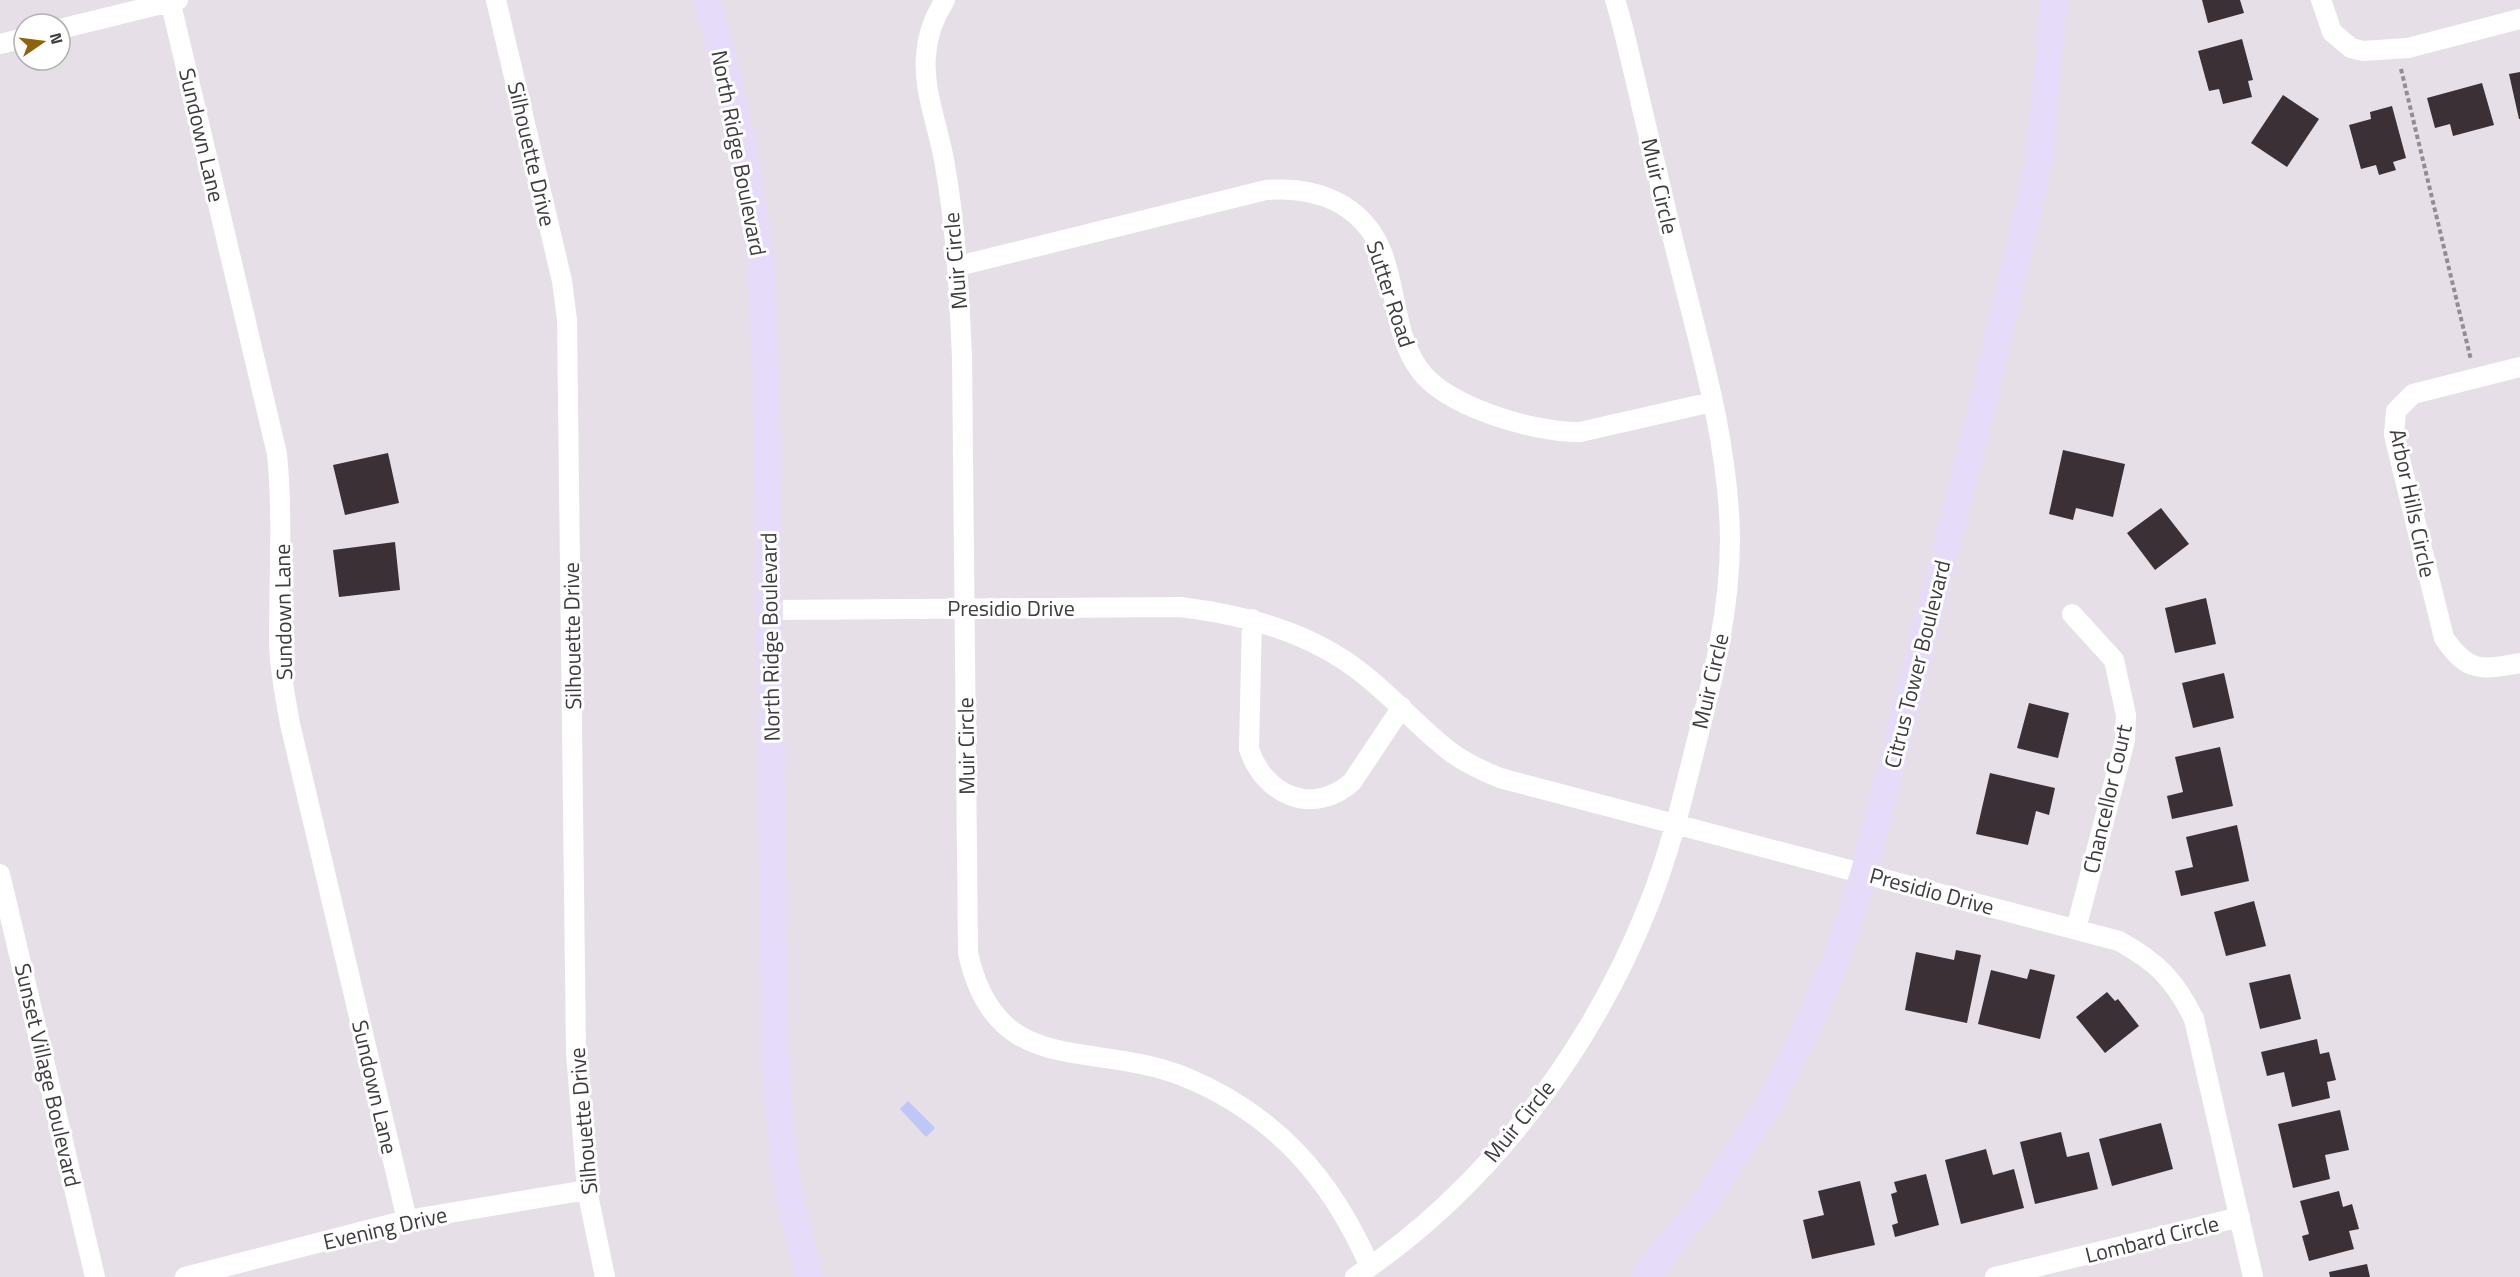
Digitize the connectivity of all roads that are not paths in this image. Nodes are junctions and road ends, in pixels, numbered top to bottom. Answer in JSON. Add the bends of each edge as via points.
{"nodes":[{"id":1,"x":496,"y":0,"type":"edge"},
{"id":2,"x":707,"y":0,"type":"edge"},
{"id":3,"x":945,"y":0,"type":"edge"},
{"id":4,"x":1615,"y":0,"type":"edge"},
{"id":5,"x":2054,"y":0,"type":"edge"},
{"id":6,"x":2321,"y":0,"type":"edge"},
{"id":7,"x":173,"y":1,"type":"edge"},
{"id":8,"x":2520,"y":19,"type":"edge"},
{"id":9,"x":72,"y":26,"type":"edge"},
{"id":10,"x":958,"y":266,"type":"junction"},
{"id":11,"x":2520,"y":367,"type":"edge"},
{"id":12,"x":1712,"y":402,"type":"junction"},
{"id":13,"x":964,"y":609,"type":"junction"},
{"id":14,"x":770,"y":610,"type":"junction"},
{"id":15,"x":2072,"y":614,"type":"dead end"},
{"id":16,"x":1252,"y":619,"type":"junction"},
{"id":17,"x":2520,"y":663,"type":"edge"},
{"id":18,"x":1402,"y":706,"type":"junction"},
{"id":19,"x":1676,"y":824,"type":"junction"},
{"id":20,"x":1864,"y":873,"type":"junction"},
{"id":21,"x":0,"y":874,"type":"edge"},
{"id":22,"x":2076,"y":929,"type":"junction"},
{"id":23,"x":587,"y":1190,"type":"junction"},
{"id":24,"x":2240,"y":1217,"type":"junction"},
{"id":25,"x":407,"y":1220,"type":"junction"},
{"id":26,"x":1362,"y":1272,"type":"edge"},
{"id":27,"x":95,"y":1277,"type":"edge"},
{"id":28,"x":185,"y":1277,"type":"edge"},
{"id":29,"x":605,"y":1277,"type":"edge"},
{"id":30,"x":809,"y":1277,"type":"edge"},
{"id":31,"x":1644,"y":1277,"type":"edge"},
{"id":32,"x":1995,"y":1277,"type":"edge"},
{"id":33,"x":2253,"y":1277,"type":"edge"}],
"edges":[{"from":1,"to":23,"type":"street","name":"Silhouette Drive","via":[[562,281],[567,320],[576,1052]]},
{"from":2,"to":14,"type":"main road","name":"North Ridge Boulevard","via":[[722,52],[750,189],[760,261]]},
{"from":3,"to":10,"type":"street","name":"Muir Circle","via":[[929,32],[927,80],[944,161]]},
{"from":4,"to":12,"type":"street","name":"Muir Circle"},
{"from":5,"to":20,"type":"main road","name":"Citrus Tower Boulevard","via":[[2038,162],[1983,403]]},
{"from":6,"to":8,"type":"street","via":[[2327,22],[2339,40],[2364,51],[2396,50]]},
{"from":7,"to":9,"type":"street"},
{"from":7,"to":25,"type":"street","name":"Sundown Lane","via":[[277,454],[282,496],[279,639],[290,724]]},
{"from":10,"to":12,"type":"street","name":"Sutter Road","via":[[1266,190],[1312,191],[1353,213],[1370,231],[1382,253],[1408,351],[1436,388],[1457,401],[1559,432],[1580,432]]},
{"from":10,"to":13,"type":"street","name":"Muir Circle"},
{"from":11,"to":17,"type":"street","name":"Arbor Hills Circle","via":[[2413,394],[2396,411],[2394,435],[2444,638],[2455,655],[2478,669]]},
{"from":12,"to":19,"type":"street","name":"Muir Circle","via":[[1726,478],[1730,539],[1727,600],[1718,660]]},
{"from":13,"to":14,"type":"street","name":"Presidio Drive"},
{"from":13,"to":16,"type":"street","name":"Presidio Drive","via":[[1180,607]]},
{"from":13,"to":26,"type":"street","name":"Muir Circle","via":[[968,953],[986,1004],[1019,1037],[1040,1047],[1146,1064],[1184,1076],[1253,1113],[1311,1166],[1337,1202],[1357,1236]]},
{"from":14,"to":30,"type":"main road","name":"North Ridge Boulevard","via":[[775,1056],[789,1192]]},
{"from":15,"to":22,"type":"street","name":"Chancellor Court","via":[[2114,660],[2126,715],[2125,740]]},
{"from":16,"to":18,"type":"street","name":"Presidio Drive","via":[[1326,650],[1361,672]]},
{"from":16,"to":18,"type":"street","via":[[1249,749],[1264,778],[1293,797],[1310,801],[1341,792],[1352,782]]},
{"from":18,"to":19,"type":"street","name":"Presidio Drive","via":[[1451,752],[1476,768],[1500,778]]},
{"from":19,"to":20,"type":"street","name":"Presidio Drive"},
{"from":19,"to":26,"type":"street","name":"Muir Circle","via":[[1626,956],[1593,1020],[1553,1081],[1470,1180],[1418,1230]]},
{"from":20,"to":22,"type":"street","name":"Presidio Drive"},
{"from":20,"to":31,"type":"main road","name":"Citrus Tower Boulevard","via":[[1834,964],[1773,1096],[1704,1205]]},
{"from":21,"to":27,"type":"street","name":"Sunset Village Boulevard"},
{"from":22,"to":24,"type":"street","name":"Presidio Drive","via":[[2119,941],[2146,956],[2182,994],[2194,1019]]},
{"from":23,"to":25,"type":"street","name":"Evening Drive"},
{"from":23,"to":29,"type":"street","name":"Silhouette Drive"},
{"from":24,"to":32,"type":"street","name":"Lombard Circle"},
{"from":24,"to":33,"type":"street","name":"Presidio Drive"},
{"from":25,"to":28,"type":"street","name":"Evening Drive"}]}
